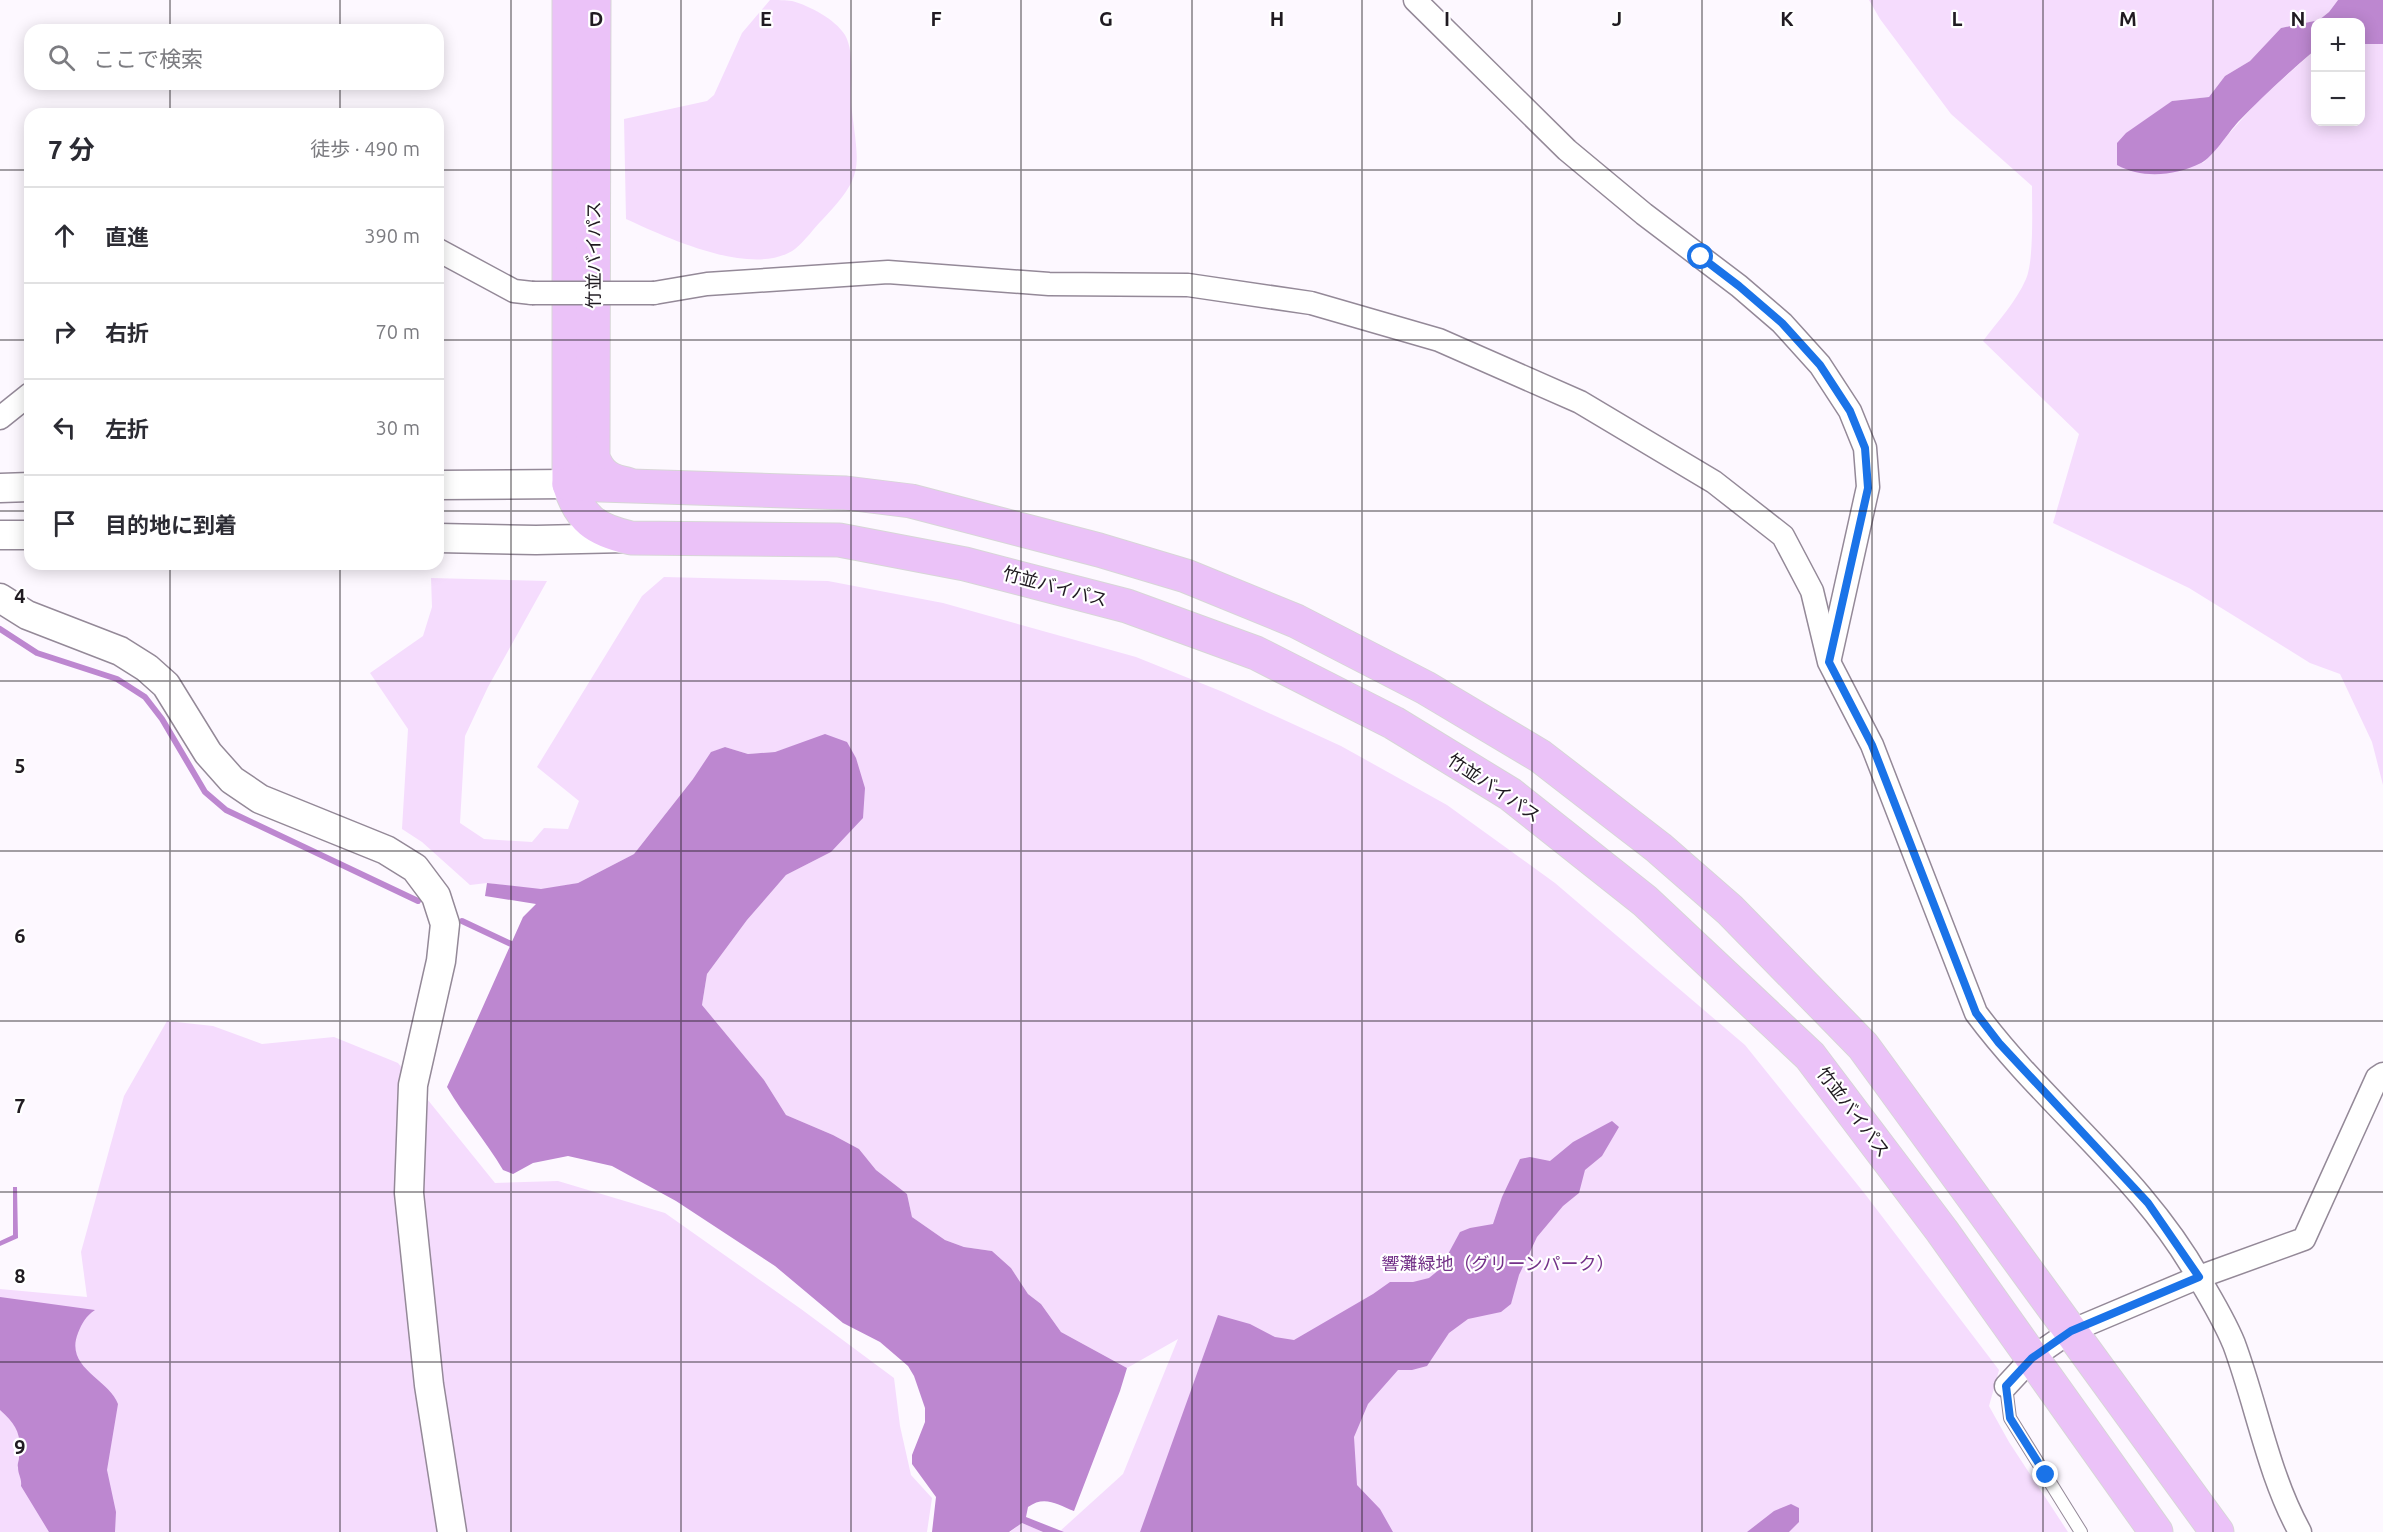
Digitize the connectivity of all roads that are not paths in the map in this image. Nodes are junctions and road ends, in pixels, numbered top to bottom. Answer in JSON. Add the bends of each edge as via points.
{"nodes":[{"id":1,"x":568,"y":0,"type":"edge"},
{"id":2,"x":594,"y":0,"type":"edge"},
{"id":3,"x":1415,"y":0,"type":"edge"},
{"id":4,"x":444,"y":253,"type":"edge"},
{"id":5,"x":24,"y":399,"type":"edge"},
{"id":6,"x":0,"y":418,"type":"edge"},
{"id":7,"x":581,"y":479,"type":"junction"},
{"id":8,"x":444,"y":484,"type":"edge"},
{"id":9,"x":0,"y":488,"type":"edge"},
{"id":10,"x":24,"y":488,"type":"edge"},
{"id":11,"x":0,"y":535,"type":"edge"},
{"id":12,"x":24,"y":535,"type":"edge"},
{"id":13,"x":631,"y":537,"type":"junction"},
{"id":14,"x":444,"y":538,"type":"edge"},
{"id":15,"x":560,"y":539,"type":"junction"},
{"id":16,"x":0,"y":598,"type":"edge"},
{"id":17,"x":1829,"y":662,"type":"junction"},
{"id":18,"x":2383,"y":1074,"type":"edge"},
{"id":19,"x":2199,"y":1277,"type":"junction"},
{"id":20,"x":2071,"y":1331,"type":"junction"},
{"id":21,"x":2032,"y":1358,"type":"junction"},
{"id":22,"x":2006,"y":1386,"type":"joint"},
{"id":23,"x":452,"y":1532,"type":"edge"},
{"id":24,"x":2081,"y":1532,"type":"edge"},
{"id":25,"x":2156,"y":1532,"type":"edge"},
{"id":26,"x":2217,"y":1532,"type":"edge"},
{"id":27,"x":2300,"y":1532,"type":"edge"}],
"edges":[{"from":1,"to":7,"type":"highway","name":"竹並バイパス"},
{"from":2,"to":7,"type":"highway","name":"竹並バイパス"},
{"from":3,"to":17,"type":"street","via":[[1567,150],[1782,323],[1820,365],[1850,411],[1865,448],[1868,488]]},
{"from":4,"to":17,"type":"street","bridge":true,"via":[[514,291],[532,293],[654,293],[706,284],[888,272],[1049,284],[1188,285],[1311,303],[1439,340],[1580,402],[1714,482],[1783,536],[1812,591]]},
{"from":5,"to":6,"type":"street"},
{"from":7,"to":8,"type":"street","via":[[536,484]]},
{"from":7,"to":13,"type":"highway","name":"竹並バイパス","via":[[610,533]]},
{"from":7,"to":15,"type":"street","via":[[570,534]]},
{"from":7,"to":20,"type":"highway","via":[[596,468],[615,482],[632,485],[846,493],[911,501],[1186,576],[1296,621],[1426,688],[1540,756],[1659,848],[1730,910],[1863,1046]]},
{"from":9,"to":10,"type":"street"},
{"from":11,"to":12,"type":"street"},
{"from":13,"to":15,"type":"street"},
{"from":13,"to":21,"type":"highway","name":"竹並バイパス","via":[[839,540],[966,564],[1127,606],[1256,653],[1394,723],[1510,794],[1636,894],[1810,1056]]},
{"from":14,"to":15,"type":"street"},
{"from":16,"to":23,"type":"street","via":[[27,615],[120,651],[147,668],[166,685],[208,753],[232,780],[260,799],[386,850],[415,868],[436,896],[445,924],[441,961],[412,1085],[409,1193],[429,1385]]},
{"from":17,"to":19,"type":"street","via":[[1872,745],[1976,1013],[1999,1043],[2148,1203]]},
{"from":18,"to":19,"type":"street","via":[[2304,1239]]},
{"from":19,"to":20,"type":"street"},
{"from":19,"to":27,"type":"street","via":[[2233,1342],[2285,1505]]},
{"from":20,"to":21,"type":"street"},
{"from":20,"to":26,"type":"highway"},
{"from":21,"to":22,"type":"street"},
{"from":21,"to":25,"type":"highway","name":"竹並バイパス"},
{"from":22,"to":24,"type":"lane","via":[[2010,1418]]}]}
